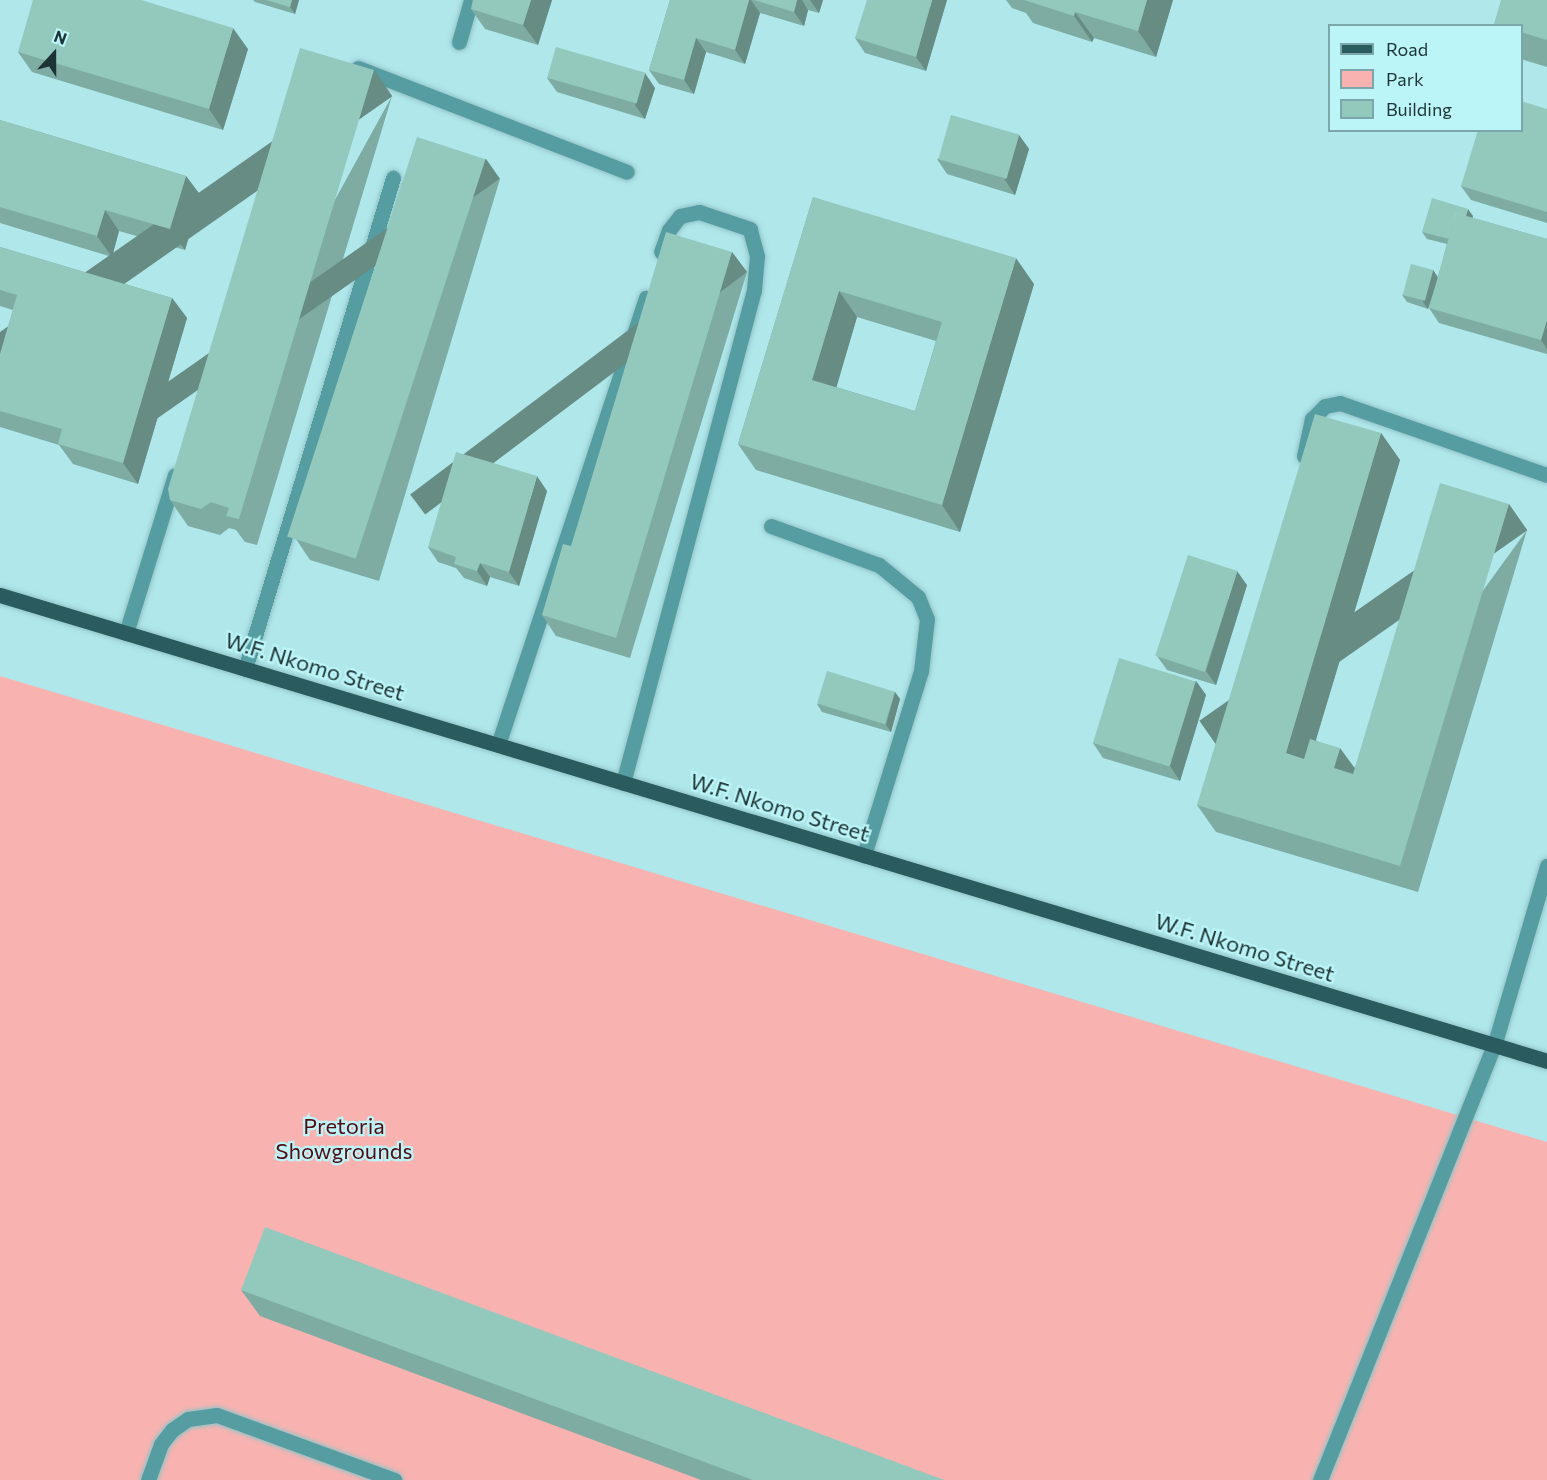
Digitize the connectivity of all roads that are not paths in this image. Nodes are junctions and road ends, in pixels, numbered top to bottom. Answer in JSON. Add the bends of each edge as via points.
{"nodes":[{"id":1,"x":471,"y":0,"type":"edge"},
{"id":2,"x":459,"y":42,"type":"dead end"},
{"id":3,"x":342,"y":61,"type":"edge"},
{"id":4,"x":627,"y":172,"type":"dead end"},
{"id":5,"x":393,"y":178,"type":"dead end"},
{"id":6,"x":658,"y":263,"type":"edge"},
{"id":7,"x":650,"y":286,"type":"edge"},
{"id":8,"x":179,"y":463,"type":"edge"},
{"id":9,"x":1300,"y":470,"type":"edge"},
{"id":10,"x":1547,"y":475,"type":"edge"},
{"id":11,"x":771,"y":526,"type":"dead end"},
{"id":12,"x":0,"y":595,"type":"edge"},
{"id":13,"x":126,"y":633,"type":"junction"},
{"id":14,"x":245,"y":669,"type":"junction"},
{"id":15,"x":498,"y":745,"type":"junction"},
{"id":16,"x":623,"y":783,"type":"junction"},
{"id":17,"x":864,"y":855,"type":"junction"},
{"id":18,"x":1547,"y":866,"type":"edge"},
{"id":19,"x":1494,"y":1046,"type":"junction"},
{"id":20,"x":1547,"y":1061,"type":"edge"},
{"id":21,"x":148,"y":1480,"type":"edge"},
{"id":22,"x":395,"y":1480,"type":"edge"},
{"id":23,"x":1320,"y":1480,"type":"edge"}],
"edges":[{"from":1,"to":2,"type":"street"},
{"from":3,"to":4,"type":"street"},
{"from":5,"to":14,"type":"street"},
{"from":6,"to":16,"type":"street","via":[[669,230],[680,216],[699,212],[750,229],[758,256],[754,290]]},
{"from":7,"to":15,"type":"street"},
{"from":8,"to":13,"type":"street"},
{"from":9,"to":10,"type":"street","via":[[1312,418],[1325,406],[1340,403]]},
{"from":11,"to":17,"type":"street","via":[[879,565],[918,597],[927,619],[921,671]]},
{"from":12,"to":13,"type":"main road","name":"W.F. Nkomo Street"},
{"from":13,"to":14,"type":"main road","name":"W.F. Nkomo Street"},
{"from":14,"to":15,"type":"main road","name":"W.F. Nkomo Street"},
{"from":15,"to":16,"type":"main road","name":"W.F. Nkomo Street"},
{"from":16,"to":17,"type":"main road","name":"W.F. Nkomo Street"},
{"from":17,"to":19,"type":"main road","name":"W.F. Nkomo Street"},
{"from":18,"to":19,"type":"street"},
{"from":19,"to":20,"type":"main road","name":"W.F. Nkomo Street"},
{"from":19,"to":23,"type":"street"},
{"from":21,"to":22,"type":"street","via":[[161,1444],[172,1430],[188,1419],[217,1415]]}]}
